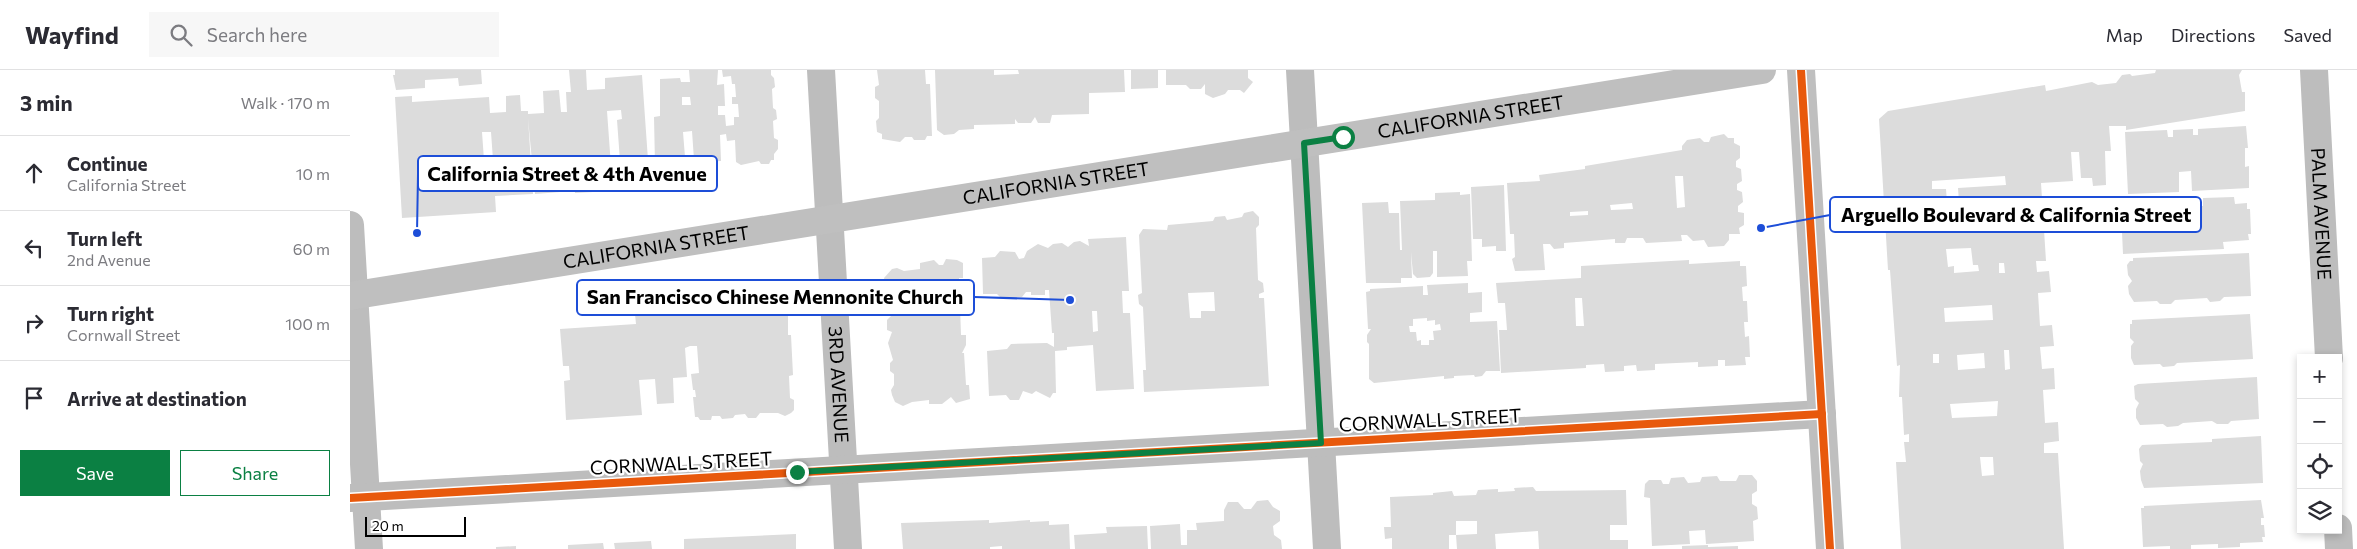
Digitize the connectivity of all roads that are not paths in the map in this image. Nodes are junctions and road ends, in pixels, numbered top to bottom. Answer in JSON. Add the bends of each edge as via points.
{"nodes":[{"id":1,"x":821,"y":70,"type":"edge"},
{"id":2,"x":1300,"y":70,"type":"edge"},
{"id":3,"x":1762,"y":70,"type":"edge"},
{"id":4,"x":1802,"y":70,"type":"edge"},
{"id":5,"x":2314,"y":70,"type":"edge"},
{"id":6,"x":1304,"y":143,"type":"junction"},
{"id":7,"x":829,"y":219,"type":"junction"},
{"id":8,"x":350,"y":225,"type":"edge"},
{"id":9,"x":352,"y":296,"type":"edge"},
{"id":10,"x":2329,"y":354,"type":"edge"},
{"id":11,"x":1822,"y":414,"type":"junction"},
{"id":12,"x":1321,"y":443,"type":"junction"},
{"id":13,"x":844,"y":470,"type":"junction"},
{"id":14,"x":358,"y":497,"type":"edge"},
{"id":15,"x":2338,"y":534,"type":"edge"},
{"id":16,"x":369,"y":549,"type":"edge"},
{"id":17,"x":848,"y":549,"type":"edge"},
{"id":18,"x":1328,"y":549,"type":"edge"},
{"id":19,"x":1830,"y":549,"type":"edge"},
{"id":20,"x":2339,"y":549,"type":"edge"}],
"edges":[{"from":1,"to":7,"type":"street","name":"3RD AVENUE"},
{"from":2,"to":6,"type":"street"},
{"from":3,"to":6,"type":"main road","name":"CALIFORNIA STREET"},
{"from":4,"to":11,"type":"main road"},
{"from":5,"to":10,"type":"street","name":"PALM AVENUE"},
{"from":6,"to":7,"type":"main road","name":"CALIFORNIA STREET"},
{"from":6,"to":12,"type":"street"},
{"from":7,"to":9,"type":"main road","name":"CALIFORNIA STREET"},
{"from":7,"to":13,"type":"street","name":"3RD AVENUE"},
{"from":8,"to":9,"type":"street"},
{"from":9,"to":14,"type":"street"},
{"from":11,"to":12,"type":"street","name":"CORNWALL STREET"},
{"from":11,"to":19,"type":"main road"},
{"from":12,"to":13,"type":"street","name":"CORNWALL STREET"},
{"from":12,"to":18,"type":"street"},
{"from":13,"to":14,"type":"street","name":"CORNWALL STREET"},
{"from":13,"to":17,"type":"street","name":"3RD AVENUE"},
{"from":14,"to":16,"type":"street"},
{"from":15,"to":20,"type":"street"}]}
